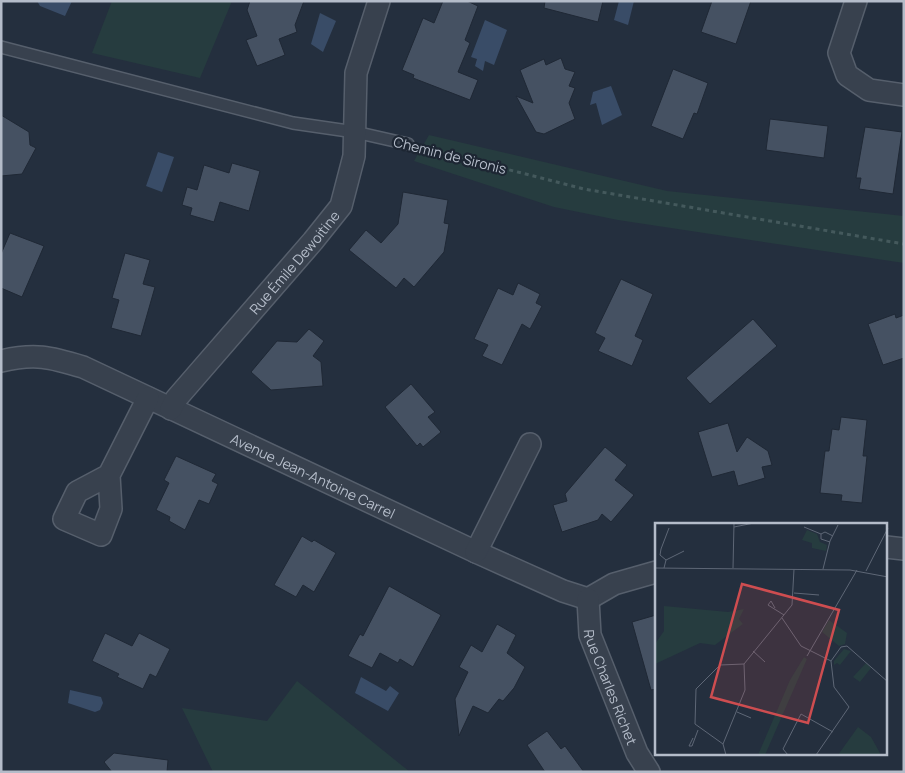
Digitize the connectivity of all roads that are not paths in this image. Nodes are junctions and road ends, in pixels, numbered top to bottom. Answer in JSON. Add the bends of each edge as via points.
{"nodes":[{"id":1,"x":379,"y":1,"type":"edge"},
{"id":2,"x":856,"y":1,"type":"edge"},
{"id":3,"x":1,"y":47,"type":"edge"},
{"id":4,"x":904,"y":96,"type":"edge"},
{"id":5,"x":355,"y":132,"type":"junction"},
{"id":6,"x":408,"y":144,"type":"road end"},
{"id":7,"x":1,"y":361,"type":"edge"},
{"id":8,"x":148,"y":398,"type":"junction"},
{"id":9,"x":171,"y":409,"type":"junction"},
{"id":10,"x":530,"y":444,"type":"dead end"},
{"id":11,"x":109,"y":475,"type":"dead end"},
{"id":12,"x":888,"y":547,"type":"edge"},
{"id":13,"x":904,"y":550,"type":"edge"},
{"id":14,"x":476,"y":552,"type":"junction"},
{"id":15,"x":655,"y":572,"type":"edge"},
{"id":16,"x":588,"y":599,"type":"junction"},
{"id":17,"x":649,"y":772,"type":"edge"}],
"edges":[{"from":1,"to":5,"type":"street","name":"Rue Émile Dewoitine","via":[[356,73]]},
{"from":2,"to":4,"type":"street","via":[[839,53],[847,75],[869,90]]},
{"from":3,"to":5,"type":"lane","name":"Chemin de Sironis","via":[[293,123]]},
{"from":5,"to":6,"type":"lane","name":"Chemin de Sironis"},
{"from":5,"to":9,"type":"street","name":"Rue Émile Dewoitine","via":[[354,156],[341,206],[176,399]]},
{"from":7,"to":8,"type":"street","name":"Avenue Jean-Antoine Carrel","via":[[22,356],[52,358],[83,367]]},
{"from":8,"to":9,"type":"street","name":"Avenue Jean-Antoine Carrel"},
{"from":8,"to":11,"type":"street"},
{"from":9,"to":14,"type":"street","name":"Avenue Jean-Antoine Carrel"},
{"from":10,"to":14,"type":"street"},
{"from":12,"to":13,"type":"street"},
{"from":14,"to":16,"type":"street","name":"Avenue Jean-Antoine Carrel"},
{"from":15,"to":16,"type":"street","via":[[614,584]]},
{"from":16,"to":17,"type":"street","name":"Rue Charles Richet","via":[[590,634],[637,753]]}]}
